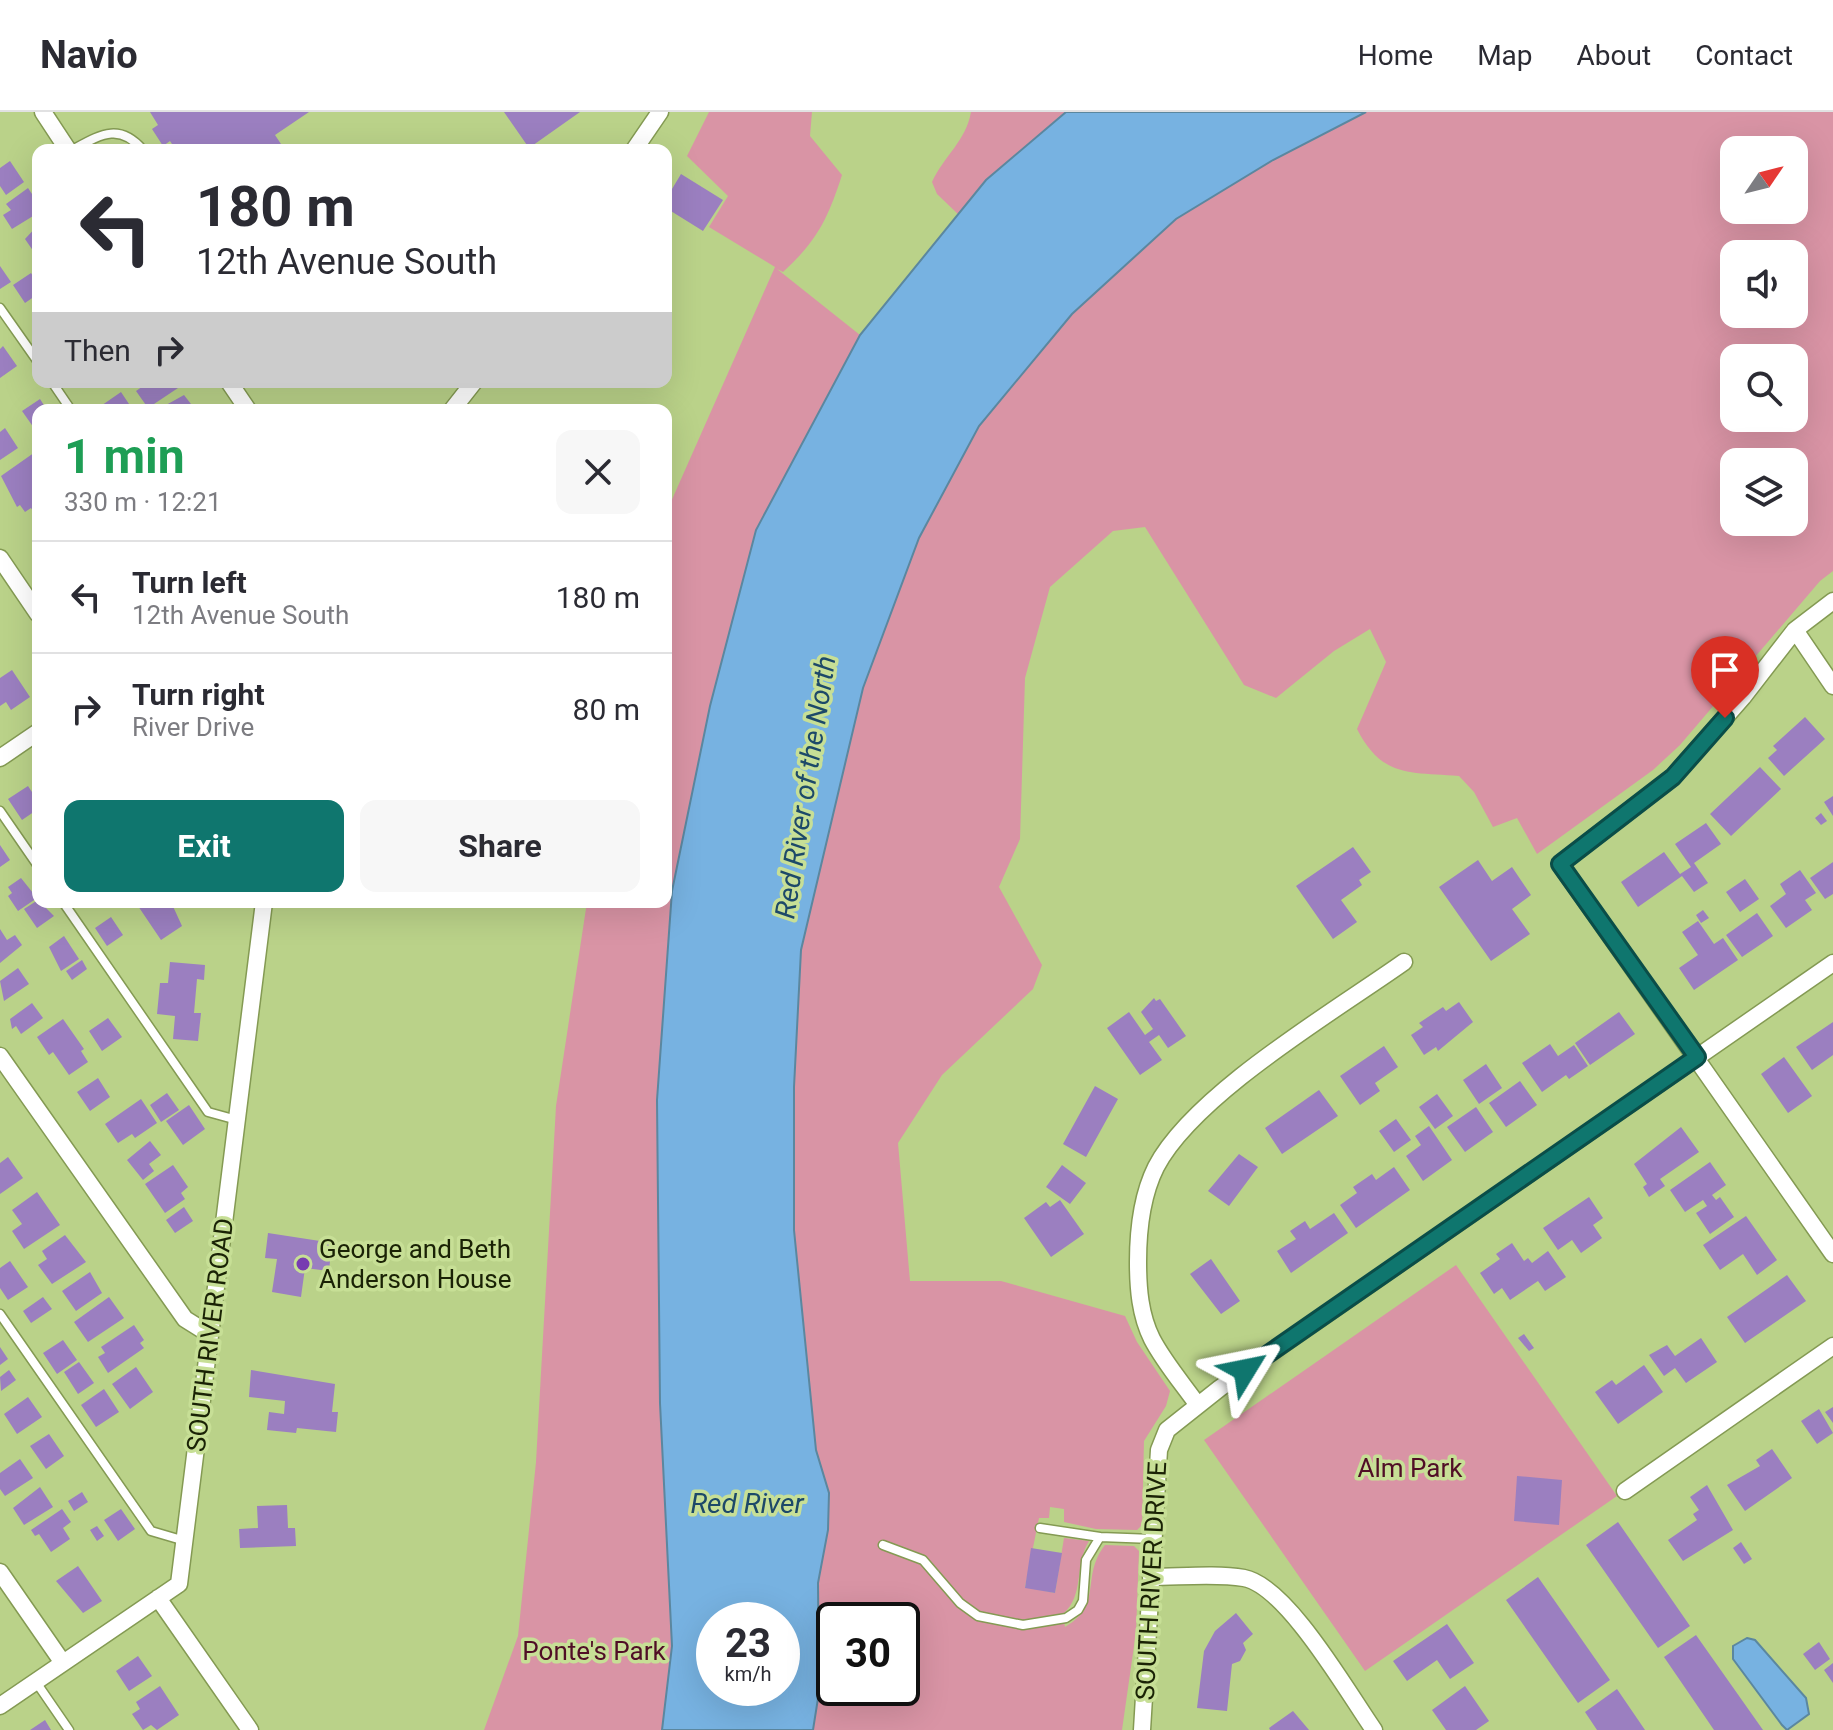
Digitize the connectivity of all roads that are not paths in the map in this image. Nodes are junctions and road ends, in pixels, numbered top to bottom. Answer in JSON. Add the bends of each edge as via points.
{"nodes":[{"id":1,"x":43,"y":112,"type":"edge"},
{"id":2,"x":660,"y":112,"type":"edge"},
{"id":3,"x":66,"y":144,"type":"edge"},
{"id":4,"x":82,"y":144,"type":"edge"},
{"id":5,"x":137,"y":144,"type":"edge"},
{"id":6,"x":638,"y":144,"type":"edge"},
{"id":7,"x":0,"y":308,"type":"edge"},
{"id":8,"x":32,"y":353,"type":"edge"},
{"id":9,"x":469,"y":388,"type":"edge"},
{"id":10,"x":457,"y":404,"type":"edge"},
{"id":11,"x":0,"y":558,"type":"edge"},
{"id":12,"x":1833,"y":601,"type":"edge"},
{"id":13,"x":32,"y":605,"type":"edge"},
{"id":14,"x":1795,"y":630,"type":"junction"},
{"id":15,"x":1833,"y":686,"type":"edge"},
{"id":16,"x":32,"y":736,"type":"edge"},
{"id":17,"x":0,"y":758,"type":"edge"},
{"id":18,"x":0,"y":811,"type":"edge"},
{"id":19,"x":32,"y":857,"type":"edge"},
{"id":20,"x":67,"y":908,"type":"edge"},
{"id":21,"x":263,"y":908,"type":"edge"},
{"id":22,"x":1404,"y":962,"type":"dead end"},
{"id":23,"x":1833,"y":963,"type":"edge"},
{"id":24,"x":0,"y":1056,"type":"edge"},
{"id":25,"x":1697,"y":1057,"type":"junction"},
{"id":26,"x":238,"y":1120,"type":"junction"},
{"id":27,"x":1833,"y":1254,"type":"edge"},
{"id":28,"x":0,"y":1314,"type":"edge"},
{"id":29,"x":209,"y":1334,"type":"junction"},
{"id":30,"x":1833,"y":1346,"type":"edge"},
{"id":31,"x":1197,"y":1404,"type":"junction"},
{"id":32,"x":1625,"y":1491,"type":"dead end"},
{"id":33,"x":1040,"y":1528,"type":"dead end"},
{"id":34,"x":1100,"y":1537,"type":"junction"},
{"id":35,"x":1154,"y":1539,"type":"junction"},
{"id":36,"x":186,"y":1541,"type":"junction"},
{"id":37,"x":883,"y":1545,"type":"dead end"},
{"id":38,"x":0,"y":1572,"type":"edge"},
{"id":39,"x":1151,"y":1577,"type":"junction"},
{"id":40,"x":158,"y":1598,"type":"junction"},
{"id":41,"x":63,"y":1663,"type":"junction"},
{"id":42,"x":36,"y":1682,"type":"junction"},
{"id":43,"x":0,"y":1706,"type":"edge"},
{"id":44,"x":69,"y":1730,"type":"edge"},
{"id":45,"x":250,"y":1730,"type":"edge"},
{"id":46,"x":1142,"y":1730,"type":"edge"},
{"id":47,"x":1374,"y":1730,"type":"edge"}],
"edges":[{"from":1,"to":3,"type":"street"},
{"from":2,"to":6,"type":"street"},
{"from":4,"to":5,"type":"lane","via":[[118,133]]},
{"from":7,"to":8,"type":"lane"},
{"from":9,"to":10,"type":"street"},
{"from":11,"to":13,"type":"street"},
{"from":12,"to":14,"type":"street"},
{"from":14,"to":15,"type":"street"},
{"from":14,"to":25,"type":"street","via":[[1673,777],[1560,864]]},
{"from":16,"to":17,"type":"street"},
{"from":18,"to":19,"type":"lane"},
{"from":20,"to":26,"type":"lane","via":[[208,1112]]},
{"from":21,"to":26,"type":"street","name":"SOUTH RIVER ROAD"},
{"from":22,"to":31,"type":"street","via":[[1222,1092],[1188,1124],[1156,1166],[1138,1240],[1141,1309],[1152,1339]]},
{"from":23,"to":25,"type":"street","name":"SOUTH RIVER DRIVE"},
{"from":24,"to":29,"type":"street","via":[[178,1310]]},
{"from":25,"to":27,"type":"street"},
{"from":25,"to":31,"type":"street","name":"SOUTH RIVER DRIVE"},
{"from":26,"to":29,"type":"street","name":"SOUTH RIVER ROAD"},
{"from":28,"to":36,"type":"lane","via":[[151,1531]]},
{"from":29,"to":36,"type":"street","name":"SOUTH RIVER ROAD"},
{"from":30,"to":32,"type":"street"},
{"from":31,"to":35,"type":"street","name":"SOUTH RIVER DRIVE","via":[[1167,1430],[1159,1450]]},
{"from":33,"to":34,"type":"lane"},
{"from":34,"to":35,"type":"lane"},
{"from":34,"to":37,"type":"lane","via":[[1086,1560],[1078,1610],[1066,1618],[1023,1625],[978,1616],[923,1560]]},
{"from":35,"to":39,"type":"street","name":"SOUTH RIVER DRIVE"},
{"from":36,"to":40,"type":"street","name":"SOUTH RIVER ROAD","via":[[179,1584]]},
{"from":38,"to":41,"type":"street"},
{"from":39,"to":46,"type":"street","name":"SOUTH RIVER DRIVE"},
{"from":39,"to":47,"type":"street","via":[[1244,1578],[1265,1585],[1285,1603]]},
{"from":40,"to":41,"type":"street","name":"SOUTH RIVER ROAD"},
{"from":40,"to":45,"type":"street"},
{"from":41,"to":42,"type":"street","name":"SOUTH RIVER ROAD"},
{"from":42,"to":43,"type":"street","name":"SOUTH RIVER ROAD"},
{"from":42,"to":44,"type":"lane"}]}
